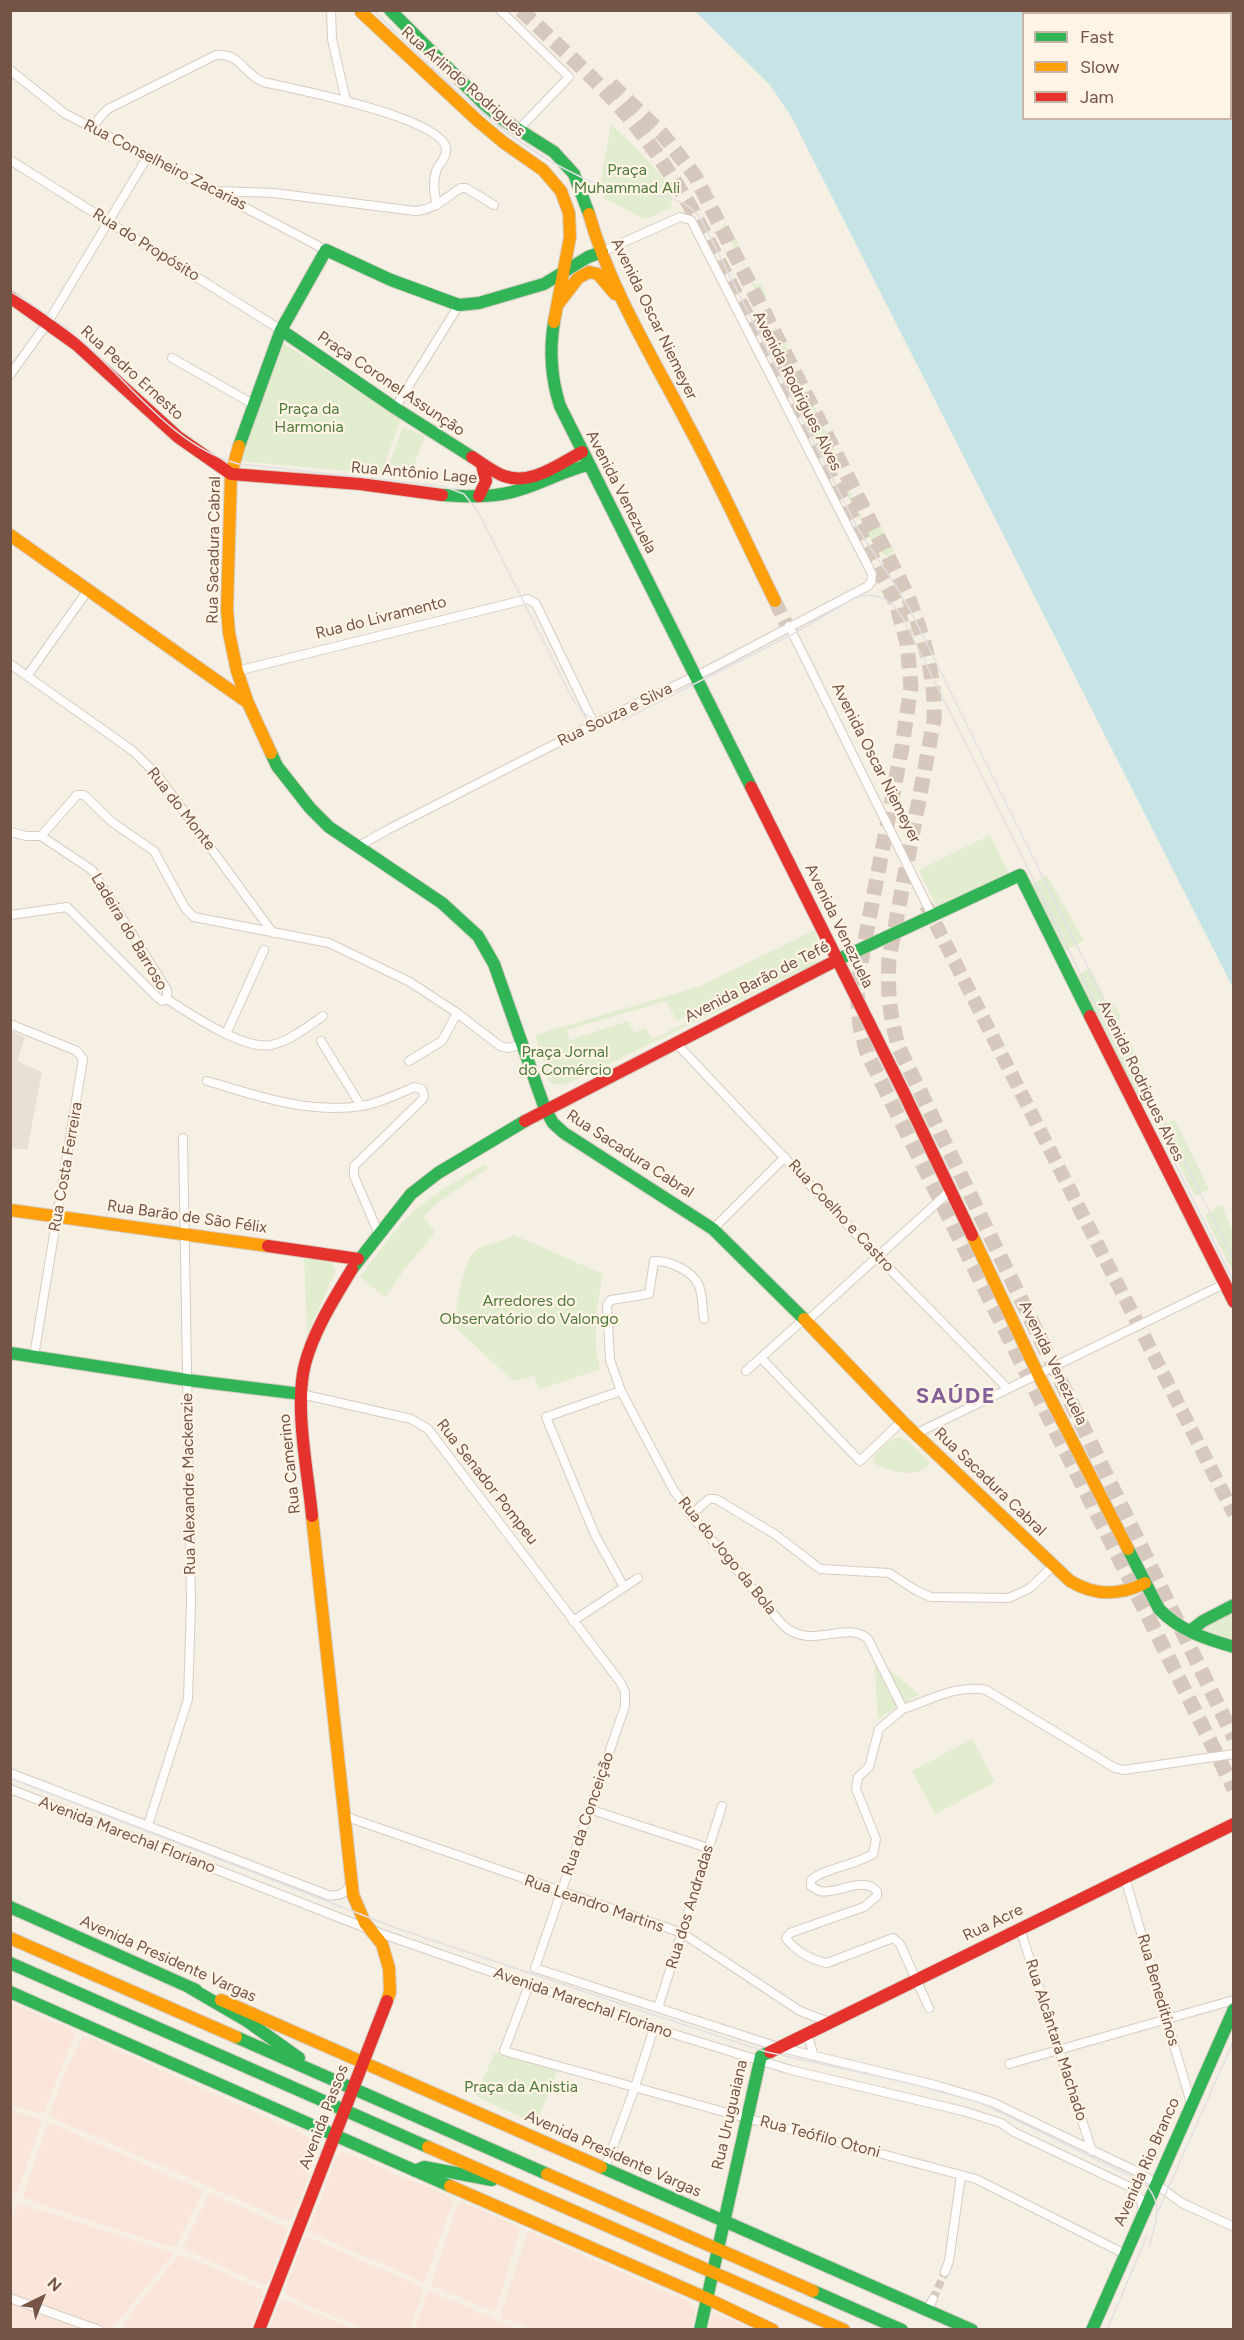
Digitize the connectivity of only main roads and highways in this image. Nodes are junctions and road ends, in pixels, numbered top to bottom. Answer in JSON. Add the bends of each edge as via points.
{"nodes":[{"id":1,"x":390,"y":10,"type":"edge"},
{"id":2,"x":361,"y":12,"type":"dead end"},
{"id":3,"x":602,"y":252,"type":"junction"},
{"id":4,"x":563,"y":274,"type":"junction"},
{"id":5,"x":10,"y":297,"type":"edge"},
{"id":6,"x":625,"y":306,"type":"junction"},
{"id":7,"x":556,"y":308,"type":"junction"},
{"id":8,"x":281,"y":330,"type":"junction"},
{"id":9,"x":582,"y":452,"type":"junction"},
{"id":10,"x":483,"y":465,"type":"junction"},
{"id":11,"x":588,"y":465,"type":"junction"},
{"id":12,"x":231,"y":474,"type":"junction"},
{"id":13,"x":479,"y":496,"type":"junction"},
{"id":14,"x":10,"y":535,"type":"edge"},
{"id":15,"x":775,"y":601,"type":"tunnel mouth"},
{"id":16,"x":248,"y":703,"type":"junction"},
{"id":17,"x":1020,"y":875,"type":"joint"},
{"id":18,"x":837,"y":960,"type":"junction"},
{"id":19,"x":545,"y":1109,"type":"junction"},
{"id":20,"x":10,"y":1210,"type":"edge"},
{"id":21,"x":358,"y":1259,"type":"junction"},
{"id":22,"x":1233,"y":1302,"type":"edge"},
{"id":23,"x":10,"y":1353,"type":"edge"},
{"id":24,"x":301,"y":1394,"type":"junction"},
{"id":25,"x":1145,"y":1583,"type":"junction"},
{"id":26,"x":1233,"y":1605,"type":"edge"},
{"id":27,"x":1190,"y":1631,"type":"junction"},
{"id":28,"x":1233,"y":1647,"type":"edge"},
{"id":29,"x":1233,"y":1824,"type":"edge"},
{"id":30,"x":10,"y":1907,"type":"edge"},
{"id":31,"x":363,"y":1918,"type":"joint"},
{"id":32,"x":10,"y":1938,"type":"edge"},
{"id":33,"x":10,"y":1963,"type":"edge"},
{"id":34,"x":186,"y":1986,"type":"junction"},
{"id":35,"x":10,"y":1992,"type":"edge"},
{"id":36,"x":1233,"y":2009,"type":"edge"},
{"id":37,"x":768,"y":2053,"type":"joint"},
{"id":38,"x":363,"y":2063,"type":"junction"},
{"id":39,"x":317,"y":2072,"type":"junction"},
{"id":40,"x":353,"y":2089,"type":"junction"},
{"id":41,"x":345,"y":2109,"type":"junction"},
{"id":42,"x":334,"y":2136,"type":"junction"},
{"id":43,"x":415,"y":2170,"type":"junction"},
{"id":44,"x":515,"y":2184,"type":"junction"},
{"id":45,"x":724,"y":2221,"type":"junction"},
{"id":46,"x":717,"y":2247,"type":"junction"},
{"id":47,"x":711,"y":2272,"type":"junction"},
{"id":48,"x":706,"y":2298,"type":"junction"},
{"id":49,"x":821,"y":2320,"type":"junction"},
{"id":50,"x":259,"y":2330,"type":"edge"},
{"id":51,"x":700,"y":2330,"type":"edge"},
{"id":52,"x":773,"y":2330,"type":"edge"},
{"id":53,"x":832,"y":2330,"type":"edge"},
{"id":54,"x":844,"y":2330,"type":"edge"},
{"id":55,"x":902,"y":2330,"type":"edge"},
{"id":56,"x":972,"y":2330,"type":"edge"},
{"id":57,"x":1092,"y":2330,"type":"edge"}],
"edges":[{"from":1,"to":3,"type":"main road","name":"Avenida Oscar Niemeyer","via":[[484,104],[554,152],[574,174]]},
{"from":2,"to":4,"type":"main road","name":"Rua Arlindo Rodrigues","via":[[456,102],[498,139],[541,167],[556,184],[569,208],[569,243]]},
{"from":3,"to":4,"type":"main road"},
{"from":3,"to":6,"type":"main road","name":"Avenida Oscar Niemeyer"},
{"from":4,"to":7,"type":"main road","name":"Avenida Venezuela"},
{"from":4,"to":8,"type":"main road","name":"Rua Sacadura Cabral","via":[[532,288],[459,305],[326,250]]},
{"from":5,"to":12,"type":"main road","name":"Rua Pedro Ernesto","via":[[48,322],[182,440]]},
{"from":6,"to":7,"type":"main road","via":[[598,274],[589,272],[578,278]]},
{"from":6,"to":15,"type":"main road","name":"Avenida Oscar Niemeyer"},
{"from":7,"to":9,"type":"main road","name":"Avenida Venezuela","via":[[549,348],[550,373],[556,396]]},
{"from":8,"to":10,"type":"main road","name":"Praça Coronel Assunção"},
{"from":8,"to":12,"type":"main road","name":"Rua Sacadura Cabral"},
{"from":9,"to":10,"type":"main road","name":"Rua Antônio Lage","via":[[526,478],[503,476]]},
{"from":9,"to":11,"type":"main road","name":"Avenida Venezuela"},
{"from":10,"to":13,"type":"main road","via":[[488,477]]},
{"from":11,"to":13,"type":"main road","name":"Rua Antônio Lage","via":[[574,467],[518,492]]},
{"from":11,"to":18,"type":"main road","name":"Avenida Venezuela"},
{"from":12,"to":13,"type":"main road","name":"Rua Antônio Lage"},
{"from":12,"to":16,"type":"main road","name":"Rua Sacadura Cabral","via":[[227,609],[237,671]]},
{"from":14,"to":16,"type":"main road"},
{"from":16,"to":19,"type":"main road","name":"Rua Sacadura Cabral","via":[[282,775],[329,827],[442,903],[478,936],[494,964]]},
{"from":17,"to":18,"type":"main road","name":"Avenida Barão de Tefé"},
{"from":17,"to":22,"type":"main road","name":"Avenida Rodrigues Alves"},
{"from":18,"to":19,"type":"main road","name":"Avenida Barão de Tefé"},
{"from":18,"to":25,"type":"main road","name":"Avenida Venezuela","via":[[1038,1374]]},
{"from":19,"to":21,"type":"main road","name":"Rua Camerino","via":[[430,1179],[406,1199]]},
{"from":19,"to":25,"type":"main road","name":"Rua Sacadura Cabral","via":[[564,1133],[713,1229],[915,1434],[1074,1584],[1098,1592],[1122,1593]]},
{"from":20,"to":21,"type":"main road","name":"Rua Barão de São Félix"},
{"from":21,"to":24,"type":"main road","name":"Rua Camerino","via":[[318,1329],[305,1365]]},
{"from":23,"to":24,"type":"main road","name":"Rua Senador Pompeu"},
{"from":24,"to":31,"type":"main road","name":"Rua Camerino","via":[[353,1895]]},
{"from":25,"to":27,"type":"main road","via":[[1167,1619]]},
{"from":26,"to":27,"type":"main road"},
{"from":27,"to":28,"type":"main road"},
{"from":29,"to":37,"type":"main road","name":"Rua Acre"},
{"from":30,"to":34,"type":"main road","name":"Avenida Presidente Vargas"},
{"from":31,"to":38,"type":"main road","name":"Avenida Passos","via":[[382,1944],[390,1992]]},
{"from":32,"to":39,"type":"main road"},
{"from":33,"to":41,"type":"main road"},
{"from":34,"to":38,"type":"main road","name":"Avenida Presidente Vargas"},
{"from":34,"to":39,"type":"main road","via":[[247,2021]]},
{"from":35,"to":42,"type":"main road"},
{"from":36,"to":57,"type":"main road","name":"Avenida Rio Branco"},
{"from":37,"to":45,"type":"main road","name":"Rua Uruguaiana","via":[[746,2118]]},
{"from":38,"to":40,"type":"main road","name":"Avenida Passos"},
{"from":38,"to":45,"type":"main road","name":"Avenida Presidente Vargas"},
{"from":39,"to":40,"type":"main road"},
{"from":40,"to":41,"type":"main road","name":"Avenida Passos"},
{"from":40,"to":46,"type":"main road"},
{"from":41,"to":42,"type":"main road","name":"Avenida Passos"},
{"from":41,"to":44,"type":"main road"},
{"from":42,"to":43,"type":"main road"},
{"from":42,"to":50,"type":"main road","name":"Avenida Passos"},
{"from":43,"to":44,"type":"main road","via":[[424,2167]]},
{"from":43,"to":48,"type":"main road"},
{"from":44,"to":47,"type":"main road"},
{"from":45,"to":46,"type":"main road","name":"Rua Uruguaiana"},
{"from":45,"to":56,"type":"main road","name":"Avenida Presidente Vargas","via":[[930,2304]]},
{"from":46,"to":47,"type":"main road","name":"Rua Uruguaiana"},
{"from":46,"to":55,"type":"main road"},
{"from":47,"to":48,"type":"main road","name":"Rua Uruguaiana"},
{"from":47,"to":49,"type":"main road"},
{"from":48,"to":51,"type":"main road","name":"Rua Uruguaiana"},
{"from":48,"to":52,"type":"main road"},
{"from":49,"to":53,"type":"main road"},
{"from":49,"to":54,"type":"main road"}]}
